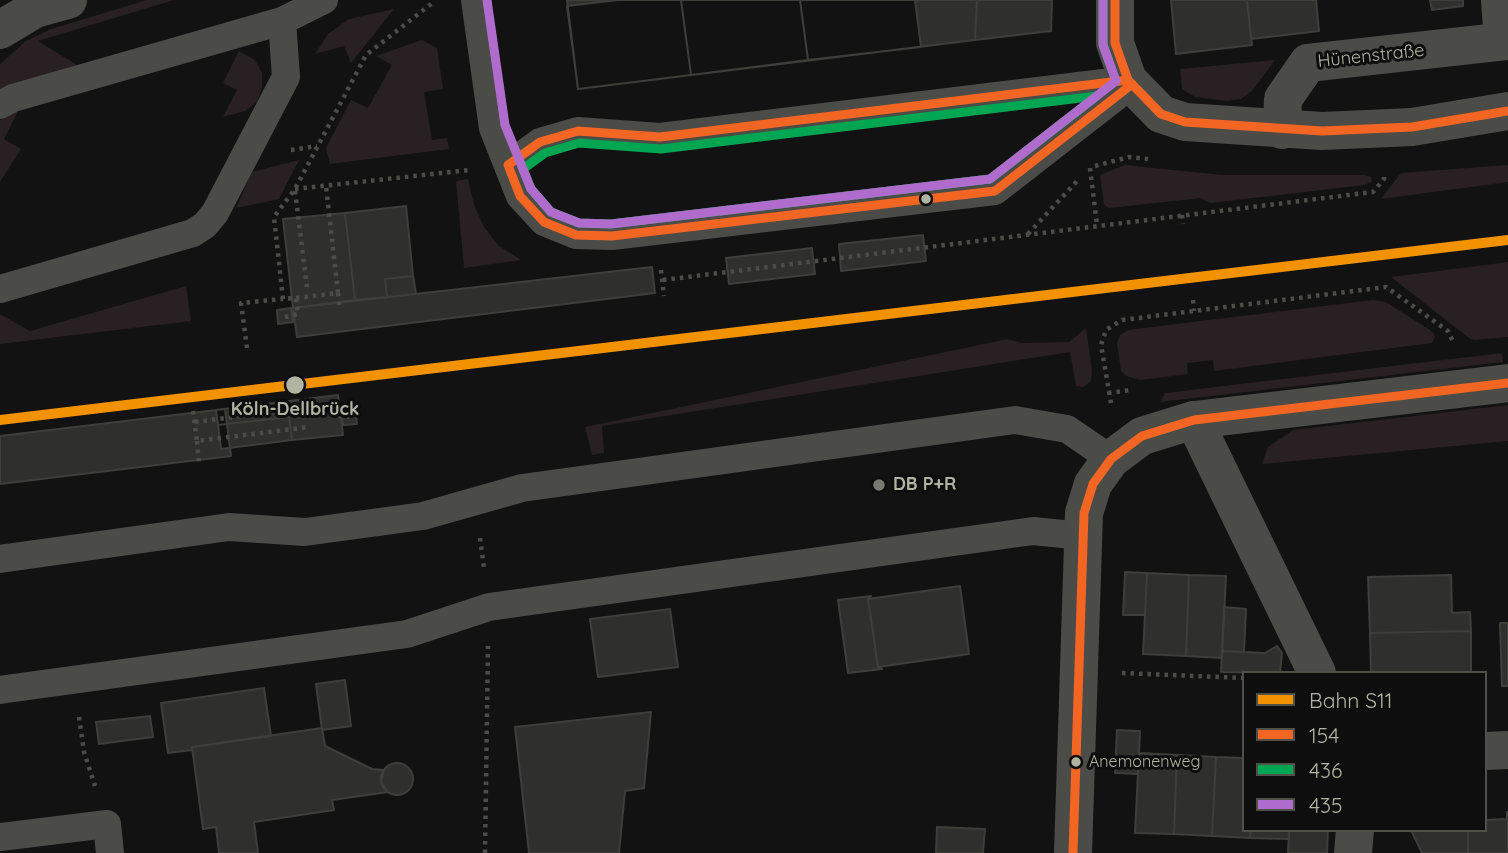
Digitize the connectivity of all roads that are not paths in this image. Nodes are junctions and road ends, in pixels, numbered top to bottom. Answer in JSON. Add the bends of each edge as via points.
{"nodes":[{"id":1,"x":68,"y":0,"type":"edge"},
{"id":2,"x":324,"y":0,"type":"edge"},
{"id":3,"x":475,"y":0,"type":"edge"},
{"id":4,"x":1115,"y":0,"type":"edge"},
{"id":5,"x":1494,"y":0,"type":"edge"},
{"id":6,"x":282,"y":21,"type":"junction"},
{"id":7,"x":0,"y":30,"type":"edge"},
{"id":8,"x":1503,"y":42,"type":"edge"},
{"id":9,"x":1130,"y":82,"type":"junction"},
{"id":10,"x":0,"y":105,"type":"edge"},
{"id":11,"x":1508,"y":111,"type":"edge"},
{"id":12,"x":1282,"y":130,"type":"junction"},
{"id":13,"x":508,"y":165,"type":"junction"},
{"id":14,"x":0,"y":289,"type":"edge"},
{"id":15,"x":1508,"y":383,"type":"edge"},
{"id":16,"x":1194,"y":420,"type":"junction"},
{"id":17,"x":1118,"y":454,"type":"junction"},
{"id":18,"x":1083,"y":536,"type":"junction"},
{"id":19,"x":0,"y":559,"type":"edge"},
{"id":20,"x":1316,"y":671,"type":"edge"},
{"id":21,"x":0,"y":690,"type":"edge"},
{"id":22,"x":1508,"y":750,"type":"edge"},
{"id":23,"x":1487,"y":751,"type":"edge"},
{"id":24,"x":1355,"y":832,"type":"edge"},
{"id":25,"x":0,"y":836,"type":"edge"},
{"id":26,"x":110,"y":853,"type":"edge"},
{"id":27,"x":1073,"y":853,"type":"edge"},
{"id":28,"x":1353,"y":853,"type":"edge"}],
"edges":[{"from":1,"to":7,"type":"street","via":[[36,9]]},
{"from":2,"to":6,"type":"lane"},
{"from":3,"to":13,"type":"lane","via":[[493,128]]},
{"from":4,"to":9,"type":"street","via":[[1115,43]]},
{"from":5,"to":8,"type":"lane"},
{"from":6,"to":10,"type":"lane"},
{"from":6,"to":14,"type":"lane","via":[[286,77],[215,214],[193,233]]},
{"from":8,"to":12,"type":"street","name":"Hünenstraße","via":[[1308,63],[1283,99]]},
{"from":9,"to":12,"type":"street","via":[[1161,114],[1185,122]]},
{"from":9,"to":13,"type":"lane","via":[[660,137],[578,131],[540,142]]},
{"from":9,"to":13,"type":"lane","via":[[995,191],[612,236],[576,235],[544,222],[520,196]]},
{"from":11,"to":12,"type":"street","via":[[1412,127]]},
{"from":15,"to":16,"type":"street"},
{"from":16,"to":17,"type":"street","via":[[1142,436]]},
{"from":16,"to":20,"type":"street"},
{"from":17,"to":18,"type":"street","via":[[1093,484]]},
{"from":17,"to":19,"type":"lane","via":[[1067,429],[1015,420],[522,488],[397,520],[305,532],[229,527]]},
{"from":18,"to":21,"type":"lane","via":[[1033,531],[489,607],[407,634]]},
{"from":18,"to":27,"type":"street"},
{"from":22,"to":23,"type":"street"},
{"from":24,"to":28,"type":"street"},
{"from":25,"to":26,"type":"lane","via":[[107,824]]}]}
